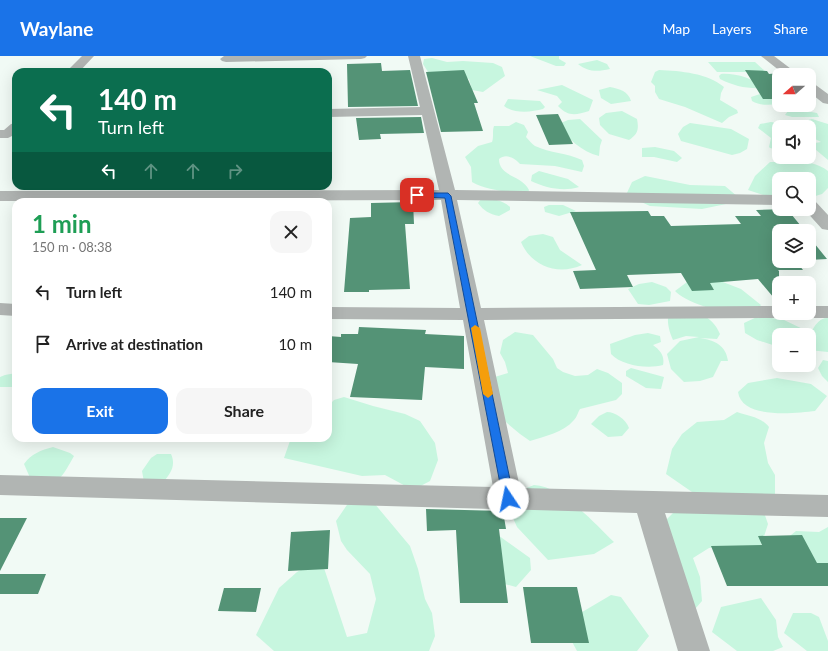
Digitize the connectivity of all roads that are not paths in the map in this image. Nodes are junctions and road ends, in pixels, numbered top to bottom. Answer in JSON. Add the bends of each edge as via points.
{"nodes":[{"id":1,"x":88,"y":56,"type":"edge"},
{"id":2,"x":361,"y":56,"type":"edge"},
{"id":3,"x":414,"y":56,"type":"edge"},
{"id":4,"x":767,"y":56,"type":"edge"},
{"id":5,"x":227,"y":57,"type":"edge"},
{"id":6,"x":76,"y":68,"type":"edge"},
{"id":7,"x":222,"y":68,"type":"edge"},
{"id":8,"x":783,"y":68,"type":"edge"},
{"id":9,"x":816,"y":91,"type":"edge"},
{"id":10,"x":828,"y":100,"type":"edge"},
{"id":11,"x":428,"y":111,"type":"junction"},
{"id":12,"x":332,"y":113,"type":"edge"},
{"id":13,"x":12,"y":130,"type":"edge"},
{"id":14,"x":0,"y":134,"type":"edge"},
{"id":15,"x":160,"y":190,"type":"edge"},
{"id":16,"x":0,"y":196,"type":"edge"},
{"id":17,"x":448,"y":196,"type":"junction"},
{"id":18,"x":772,"y":200,"type":"edge"},
{"id":19,"x":816,"y":201,"type":"edge"},
{"id":20,"x":828,"y":201,"type":"edge"},
{"id":21,"x":816,"y":212,"type":"edge"},
{"id":22,"x":828,"y":225,"type":"edge"},
{"id":23,"x":0,"y":310,"type":"edge"},
{"id":24,"x":12,"y":310,"type":"edge"},
{"id":25,"x":772,"y":312,"type":"edge"},
{"id":26,"x":816,"y":312,"type":"edge"},
{"id":27,"x":828,"y":312,"type":"edge"},
{"id":28,"x":332,"y":313,"type":"edge"},
{"id":29,"x":473,"y":314,"type":"junction"},
{"id":30,"x":0,"y":484,"type":"edge"},
{"id":31,"x":508,"y":499,"type":"junction"},
{"id":32,"x":648,"y":502,"type":"junction"},
{"id":33,"x":828,"y":506,"type":"edge"},
{"id":34,"x":694,"y":651,"type":"edge"}],
"edges":[{"from":1,"to":6,"type":"street"},
{"from":2,"to":5,"type":"street"},
{"from":3,"to":11,"type":"street"},
{"from":4,"to":8,"type":"street"},
{"from":5,"to":7,"type":"street"},
{"from":9,"to":10,"type":"street"},
{"from":11,"to":12,"type":"street"},
{"from":11,"to":17,"type":"street"},
{"from":13,"to":14,"type":"street","via":[[8,134]]},
{"from":15,"to":16,"type":"street"},
{"from":15,"to":17,"type":"street"},
{"from":17,"to":18,"type":"street"},
{"from":17,"to":29,"type":"street"},
{"from":19,"to":20,"type":"street"},
{"from":21,"to":22,"type":"street"},
{"from":23,"to":24,"type":"street"},
{"from":25,"to":29,"type":"street"},
{"from":26,"to":27,"type":"street"},
{"from":28,"to":29,"type":"street"},
{"from":29,"to":31,"type":"street"},
{"from":30,"to":31,"type":"street"},
{"from":31,"to":32,"type":"street"},
{"from":32,"to":33,"type":"street"},
{"from":32,"to":34,"type":"street"}]}
